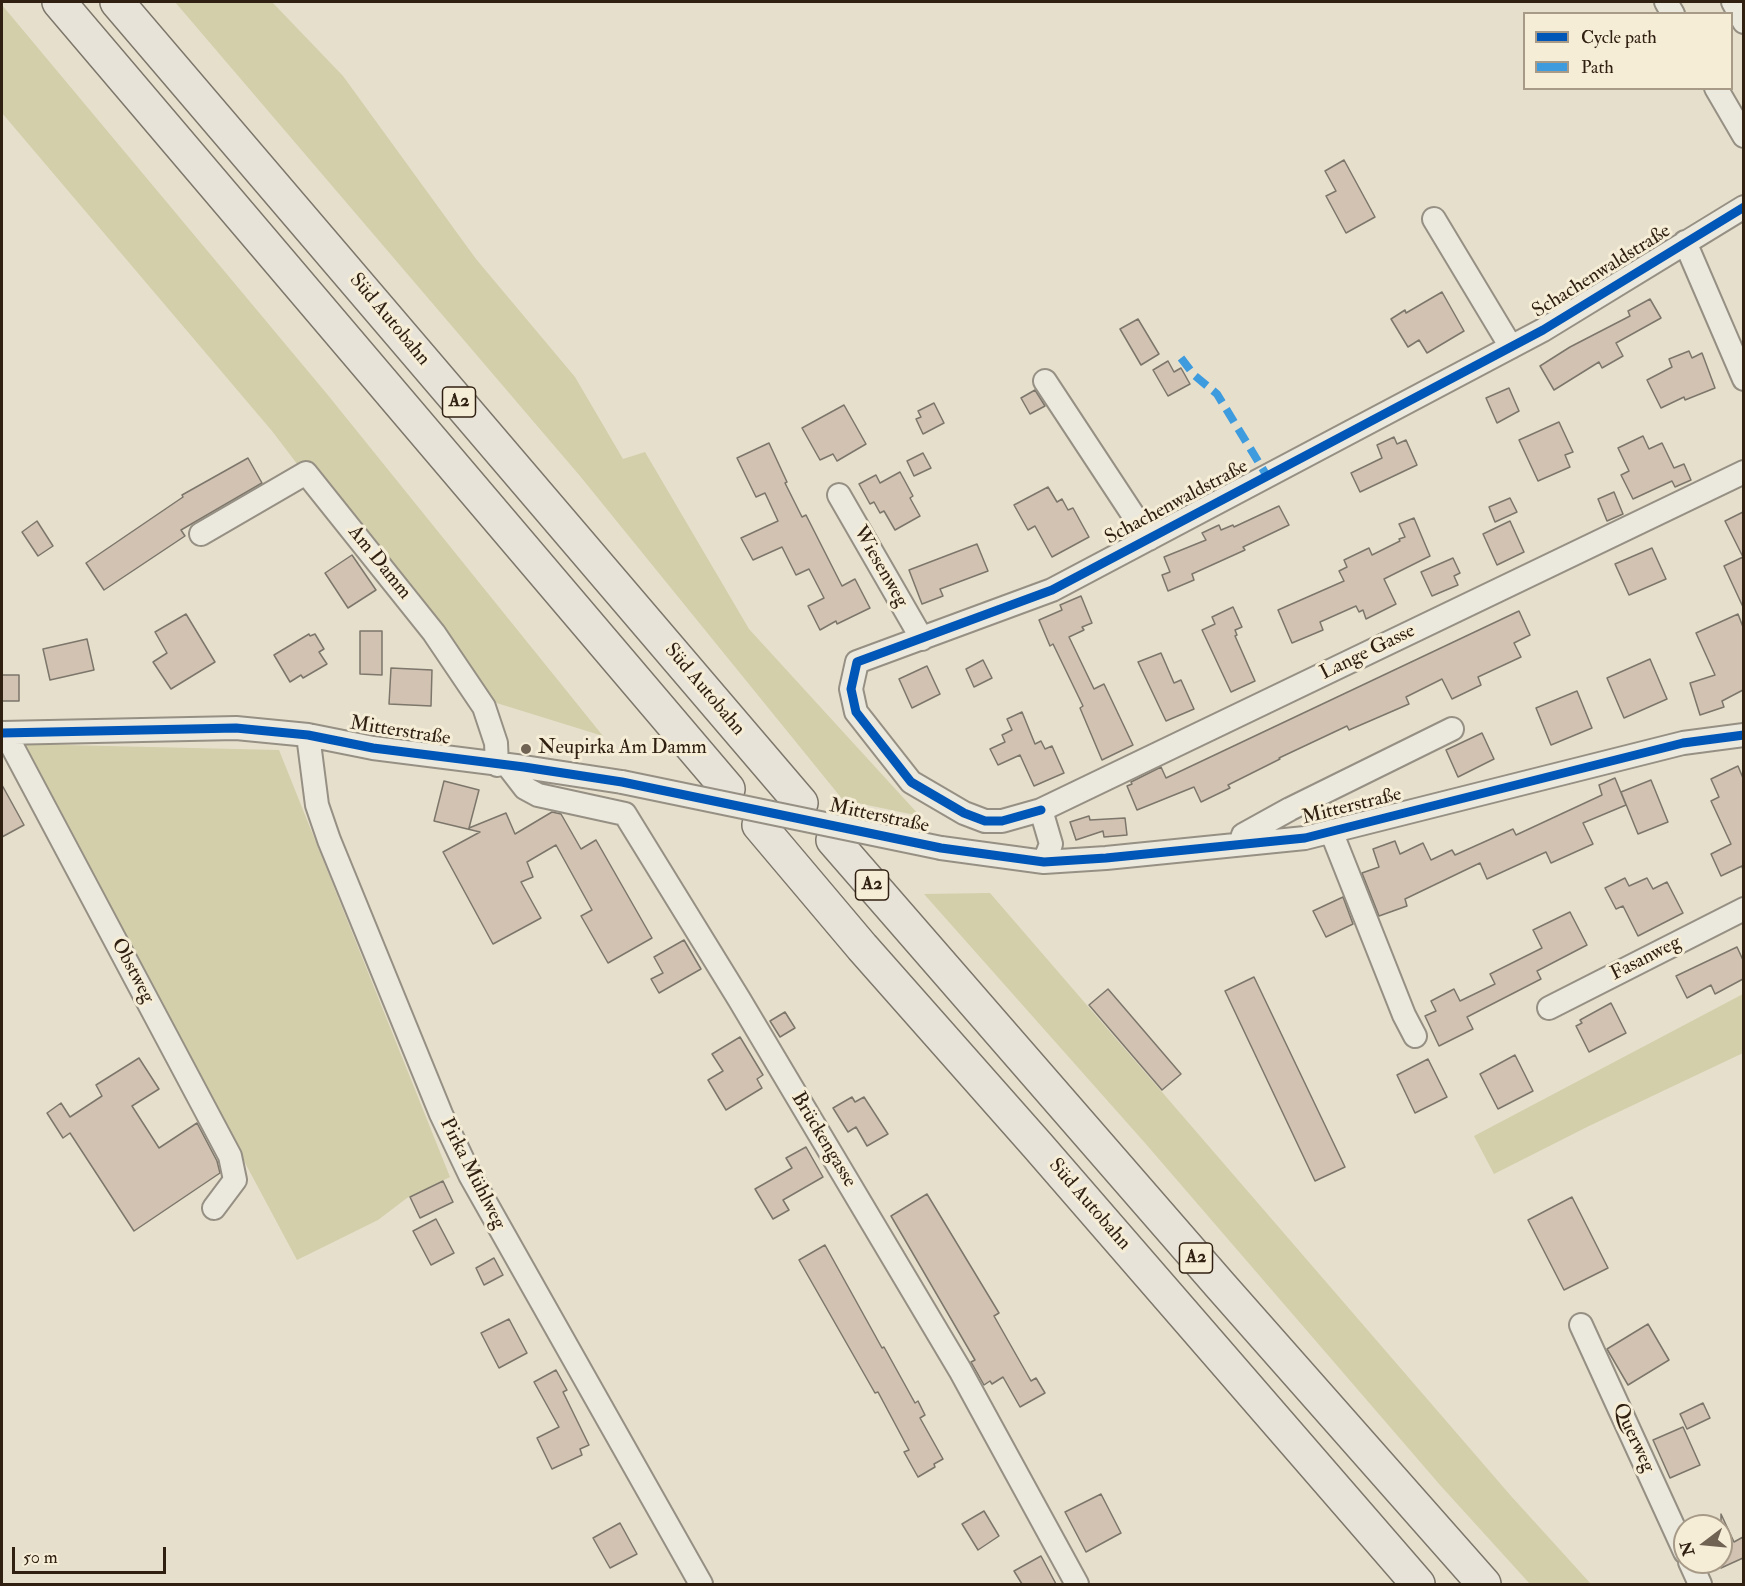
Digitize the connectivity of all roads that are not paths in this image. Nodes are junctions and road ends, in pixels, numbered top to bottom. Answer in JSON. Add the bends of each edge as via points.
{"nodes":[{"id":1,"x":59,"y":2,"type":"edge"},
{"id":2,"x":117,"y":2,"type":"edge"},
{"id":3,"x":1733,"y":2,"type":"edge"},
{"id":4,"x":1743,"y":22,"type":"edge"},
{"id":5,"x":1717,"y":90,"type":"edge"},
{"id":6,"x":1743,"y":136,"type":"edge"},
{"id":7,"x":1743,"y":207,"type":"edge"},
{"id":8,"x":1434,"y":219,"type":"dead end"},
{"id":9,"x":1685,"y":242,"type":"junction"},
{"id":10,"x":1511,"y":347,"type":"junction"},
{"id":11,"x":1743,"y":379,"type":"edge"},
{"id":12,"x":1045,"y":381,"type":"dead end"},
{"id":13,"x":1743,"y":472,"type":"edge"},
{"id":14,"x":839,"y":495,"type":"dead end"},
{"id":15,"x":201,"y":534,"type":"dead end"},
{"id":16,"x":1149,"y":539,"type":"junction"},
{"id":17,"x":922,"y":639,"type":"junction"},
{"id":18,"x":1452,"y":729,"type":"dead end"},
{"id":19,"x":4,"y":733,"type":"edge"},
{"id":20,"x":308,"y":735,"type":"junction"},
{"id":21,"x":1743,"y":735,"type":"edge"},
{"id":22,"x":502,"y":765,"type":"junction"},
{"id":23,"x":728,"y":789,"type":"dead end"},
{"id":24,"x":801,"y":803,"type":"dead end"},
{"id":25,"x":1041,"y":810,"type":"junction"},
{"id":26,"x":759,"y":825,"type":"dead end"},
{"id":27,"x":1331,"y":831,"type":"junction"},
{"id":28,"x":833,"y":840,"type":"dead end"},
{"id":29,"x":1240,"y":844,"type":"junction"},
{"id":30,"x":1044,"y":862,"type":"junction"},
{"id":31,"x":1743,"y":909,"type":"edge"},
{"id":32,"x":1549,"y":1008,"type":"dead end"},
{"id":33,"x":1415,"y":1036,"type":"dead end"},
{"id":34,"x":214,"y":1208,"type":"dead end"},
{"id":35,"x":1581,"y":1325,"type":"dead end"},
{"id":36,"x":1673,"y":1526,"type":"edge"},
{"id":37,"x":701,"y":1584,"type":"edge"},
{"id":38,"x":1077,"y":1584,"type":"edge"},
{"id":39,"x":1418,"y":1584,"type":"edge"},
{"id":40,"x":1484,"y":1584,"type":"edge"}],
"edges":[{"from":1,"to":23,"type":"highway","number":"A2"},
{"from":2,"to":24,"type":"highway","name":"Süd Autobahn","number":"A2"},
{"from":3,"to":4,"type":"street"},
{"from":5,"to":6,"type":"street"},
{"from":7,"to":9,"type":"street","name":"Schachenwaldstraße"},
{"from":8,"to":10,"type":"street"},
{"from":9,"to":10,"type":"street","name":"Schachenwaldstraße"},
{"from":9,"to":11,"type":"street"},
{"from":10,"to":16,"type":"street","name":"Schachenwaldstraße"},
{"from":12,"to":16,"type":"street"},
{"from":13,"to":25,"type":"street","name":"Lange Gasse"},
{"from":14,"to":17,"type":"street","name":"Wiesenweg"},
{"from":15,"to":22,"type":"street","name":"Am Damm","via":[[306,472],[434,633],[484,706]]},
{"from":16,"to":17,"type":"street","name":"Schachenwaldstraße","via":[[1052,590]]},
{"from":17,"to":25,"type":"street","name":"Schachenwaldstraße","via":[[857,662],[851,689],[856,712],[911,782],[964,813],[985,821]]},
{"from":18,"to":29,"type":"street","via":[[1290,809],[1243,835]]},
{"from":19,"to":20,"type":"street","name":"Mitterstraße","via":[[236,728]]},
{"from":19,"to":34,"type":"street","name":"Obstweg","via":[[230,1156],[236,1180]]},
{"from":20,"to":22,"type":"street","name":"Mitterstraße"},
{"from":20,"to":37,"type":"street","name":"Pirka Mühlweg","via":[[316,805],[328,840],[441,1114],[476,1185]]},
{"from":21,"to":27,"type":"street","name":"Mitterstraße","via":[[1683,743]]},
{"from":22,"to":30,"type":"street","name":"Mitterstraße","bridge":true,"via":[[622,782],[941,848]]},
{"from":22,"to":38,"type":"street","name":"Brückengasse","via":[[538,795],[625,814],[960,1370]]},
{"from":25,"to":30,"type":"street","via":[[1051,844]]},
{"from":26,"to":39,"type":"highway","name":"Süd Autobahn","number":"A2"},
{"from":27,"to":29,"type":"street","name":"Mitterstraße","via":[[1305,838]]},
{"from":27,"to":33,"type":"street","name":"Mitterstraße"},
{"from":28,"to":40,"type":"highway","number":"A2"},
{"from":29,"to":30,"type":"street","name":"Mitterstraße"},
{"from":31,"to":32,"type":"street","name":"Fasanweg"},
{"from":35,"to":36,"type":"street","name":"Querweg"}]}
